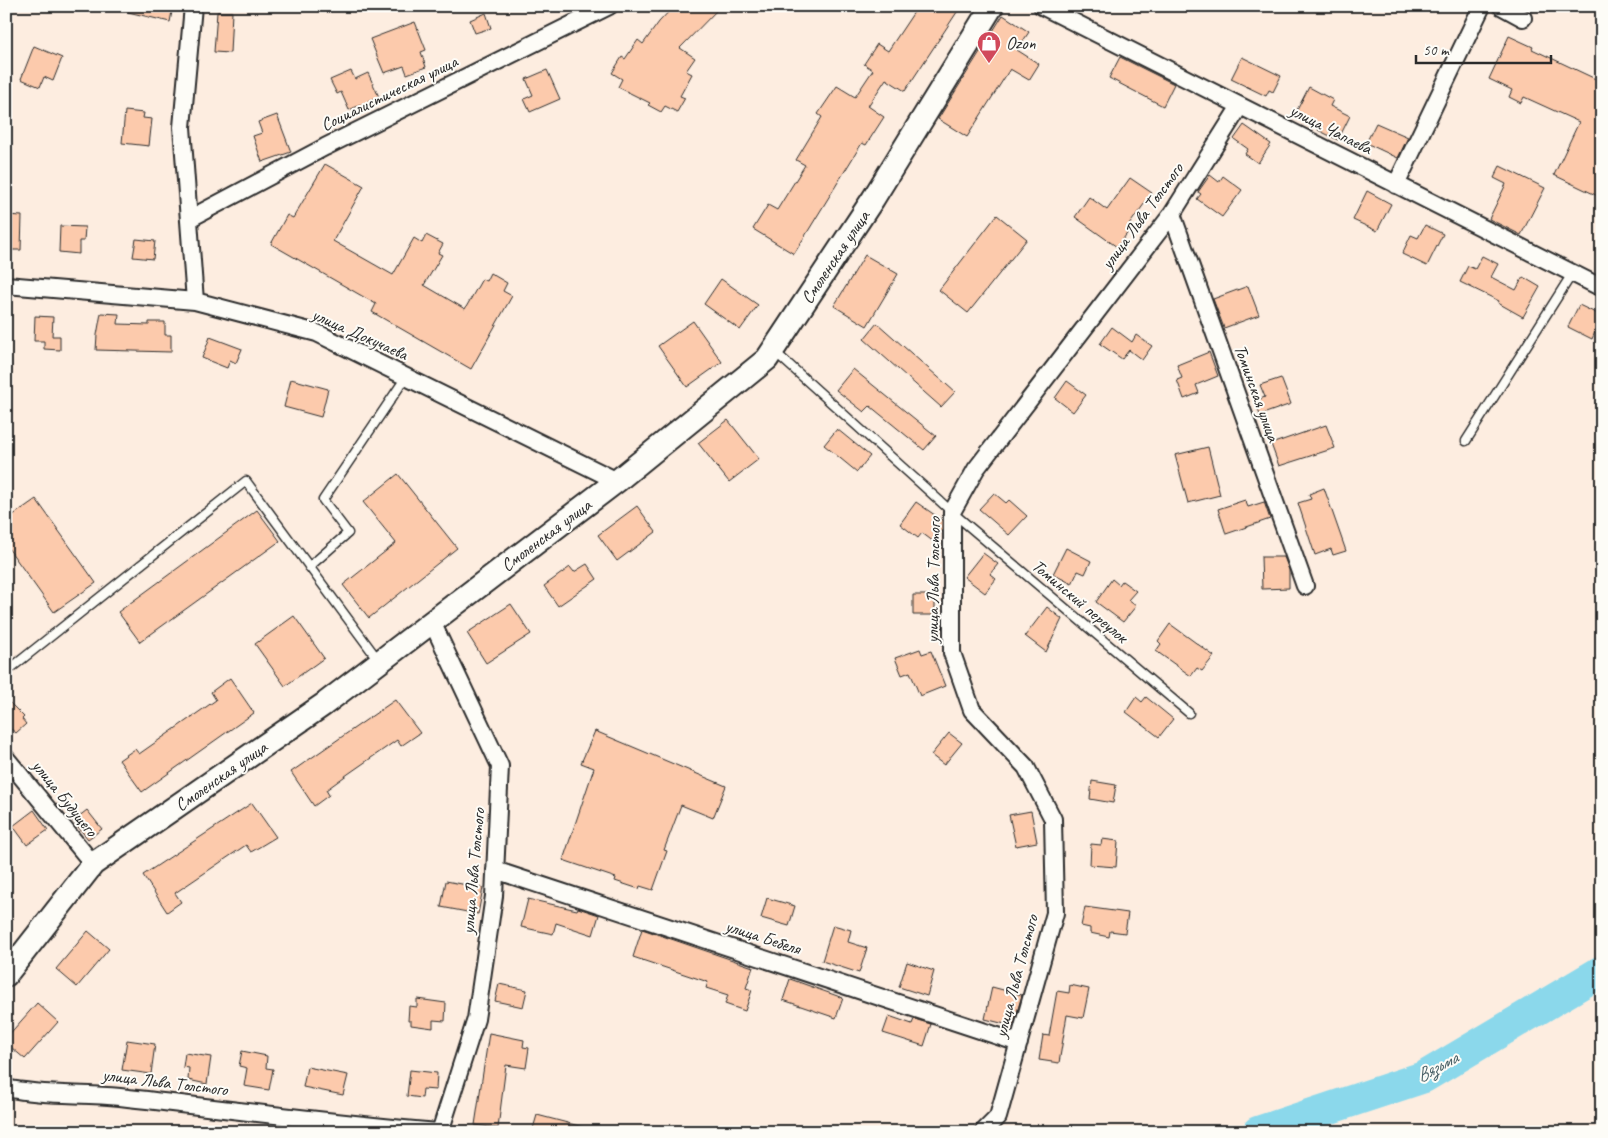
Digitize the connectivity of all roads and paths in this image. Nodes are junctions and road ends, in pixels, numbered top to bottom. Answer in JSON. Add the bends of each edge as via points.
{"nodes":[{"id":1,"x":193,"y":6,"type":"edge"},
{"id":2,"x":609,"y":6,"type":"edge"},
{"id":3,"x":992,"y":6,"type":"edge"},
{"id":4,"x":1042,"y":6,"type":"edge"},
{"id":5,"x":1482,"y":6,"type":"edge"},
{"id":6,"x":1501,"y":6,"type":"edge"},
{"id":7,"x":1523,"y":18,"type":"dead end"},
{"id":8,"x":1240,"y":106,"type":"junction"},
{"id":9,"x":1396,"y":185,"type":"junction"},
{"id":10,"x":1172,"y":214,"type":"junction"},
{"id":11,"x":189,"y":219,"type":"junction"},
{"id":12,"x":1572,"y":274,"type":"junction"},
{"id":13,"x":6,"y":285,"type":"edge"},
{"id":14,"x":1602,"y":288,"type":"edge"},
{"id":15,"x":194,"y":301,"type":"junction"},
{"id":16,"x":773,"y":350,"type":"junction"},
{"id":17,"x":406,"y":377,"type":"junction"},
{"id":18,"x":1466,"y":441,"type":"dead end"},
{"id":19,"x":617,"y":481,"type":"junction"},
{"id":20,"x":952,"y":512,"type":"junction"},
{"id":21,"x":309,"y":567,"type":"junction"},
{"id":22,"x":1305,"y":586,"type":"dead end"},
{"id":23,"x":432,"y":622,"type":"junction"},
{"id":24,"x":380,"y":662,"type":"junction"},
{"id":25,"x":6,"y":672,"type":"edge"},
{"id":26,"x":1189,"y":713,"type":"dead end"},
{"id":27,"x":6,"y":758,"type":"edge"},
{"id":28,"x":93,"y":864,"type":"junction"},
{"id":29,"x":495,"y":870,"type":"junction"},
{"id":30,"x":6,"y":974,"type":"edge"},
{"id":31,"x":1019,"y":1042,"type":"junction"},
{"id":32,"x":6,"y":1088,"type":"edge"},
{"id":33,"x":439,"y":1132,"type":"edge"},
{"id":34,"x":983,"y":1132,"type":"edge"}],
"edges":[{"from":1,"to":11,"type":"street","via":[[182,127]]},
{"from":2,"to":11,"type":"street","name":"Социалистическая улица","via":[[325,147]]},
{"from":3,"to":16,"type":"main road","name":"Смоленская улица","via":[[873,199]]},
{"from":4,"to":8,"type":"street","name":"улица Чапаева"},
{"from":5,"to":9,"type":"street"},
{"from":6,"to":7,"type":"street"},
{"from":8,"to":9,"type":"street","name":"улица Чапаева"},
{"from":8,"to":10,"type":"street","name":"улица Льва Толстого"},
{"from":9,"to":12,"type":"street","name":"улица Чапаева"},
{"from":10,"to":20,"type":"street","name":"улица Льва Толстого","via":[[976,469]]},
{"from":10,"to":22,"type":"street","name":"Томинская улица"},
{"from":11,"to":15,"type":"street"},
{"from":12,"to":14,"type":"street","name":"улица Чапаева"},
{"from":12,"to":18,"type":"lane"},
{"from":13,"to":15,"type":"street","name":"улица Докучаева"},
{"from":15,"to":17,"type":"street","name":"улица Докучаева","via":[[317,333]]},
{"from":16,"to":19,"type":"main road","name":"Смоленская улица","via":[[767,359]]},
{"from":16,"to":20,"type":"lane","name":"Томинский переулок"},
{"from":17,"to":19,"type":"street","name":"улица Докучаева"},
{"from":17,"to":21,"type":"lane","via":[[323,500],[348,533]]},
{"from":19,"to":23,"type":"main road","name":"Смоленская улица"},
{"from":20,"to":26,"type":"lane","name":"Томинский переулок"},
{"from":20,"to":31,"type":"street","name":"улица Льва Толстого","via":[[952,653],[972,710],[1026,767],[1053,819],[1055,913]]},
{"from":21,"to":24,"type":"lane"},
{"from":21,"to":25,"type":"lane","via":[[246,481]]},
{"from":23,"to":24,"type":"main road","name":"Смоленская улица"},
{"from":23,"to":29,"type":"street","name":"улица Льва Толстого","via":[[500,766]]},
{"from":24,"to":28,"type":"main road","name":"Смоленская улица"},
{"from":27,"to":28,"type":"street","name":"улица Будущего"},
{"from":28,"to":30,"type":"main road","name":"Смоленская улица"},
{"from":29,"to":31,"type":"street","name":"улица Бебеля"},
{"from":29,"to":33,"type":"street","name":"улица Льва Толстого","via":[[476,1019]]},
{"from":31,"to":34,"type":"street","name":"улица Льва Толстого","via":[[998,1117]]},
{"from":32,"to":33,"type":"street","name":"улица Льва Толстого","via":[[27,1093],[91,1094]]}]}
